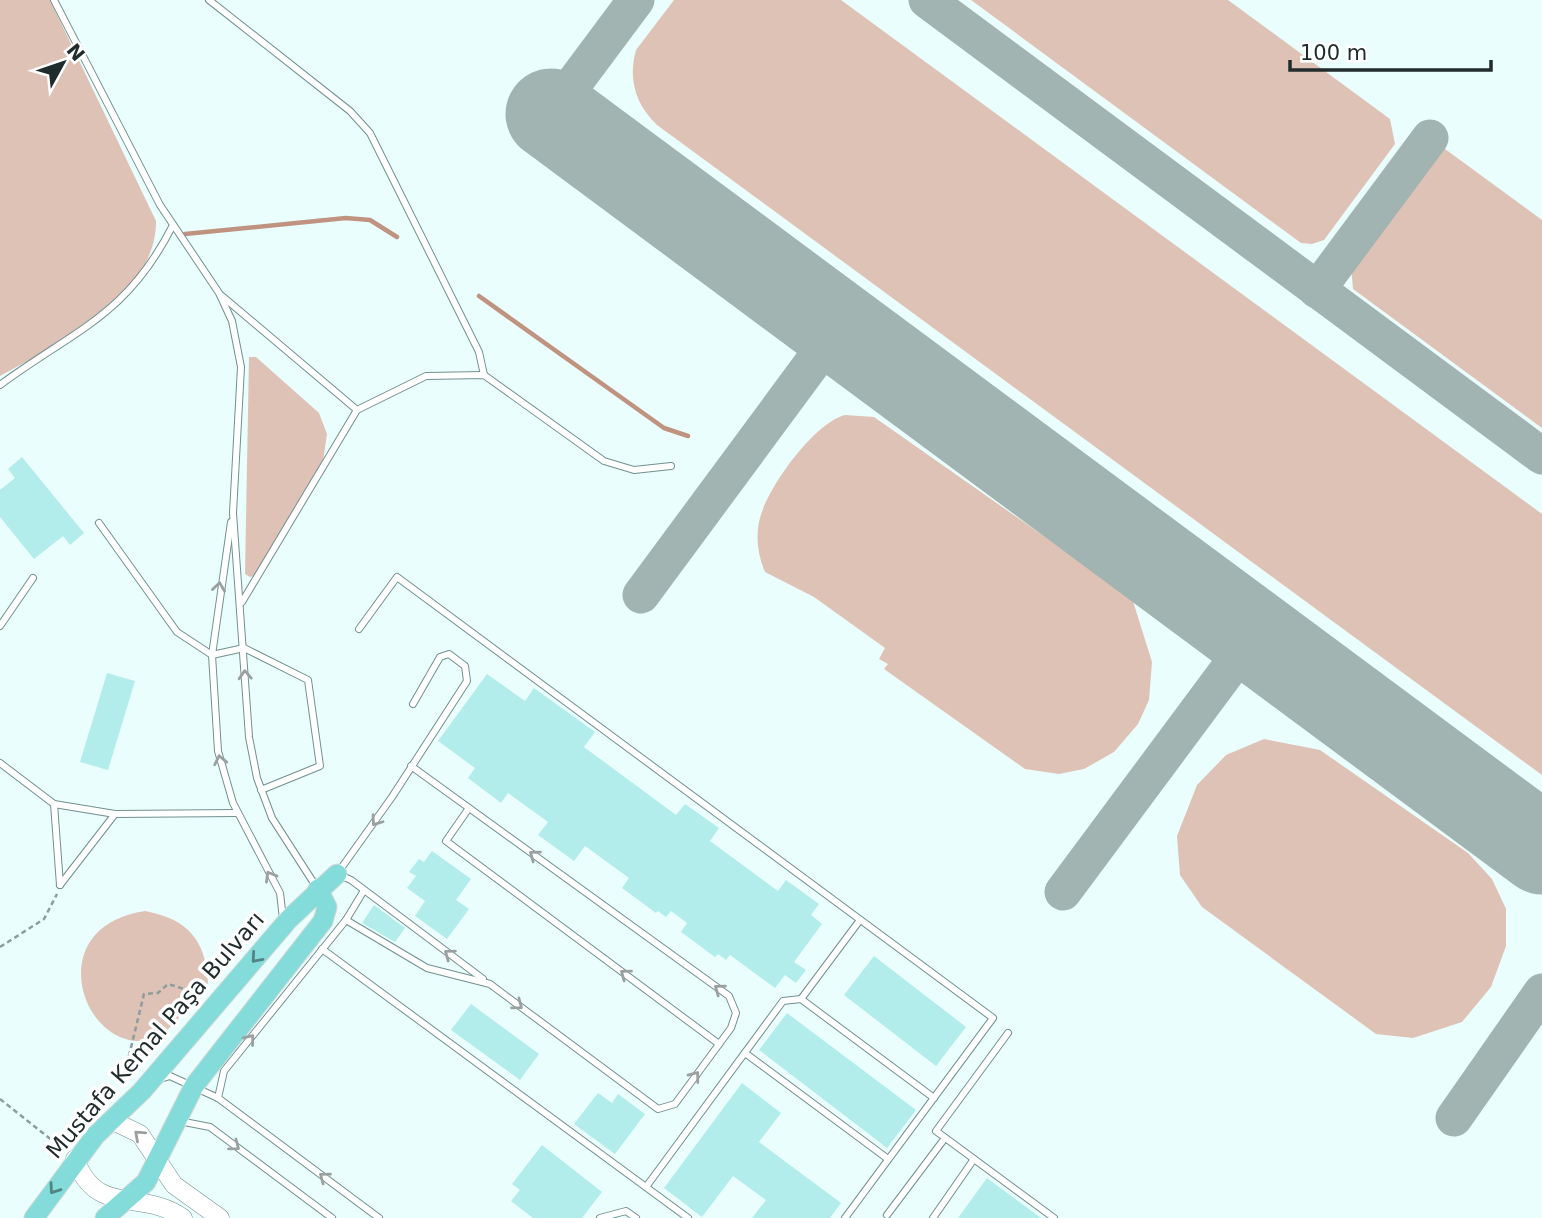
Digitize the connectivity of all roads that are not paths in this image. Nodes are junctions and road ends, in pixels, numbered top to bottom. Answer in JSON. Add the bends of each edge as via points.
{"nodes":[{"id":1,"x":54,"y":0,"type":"edge"},
{"id":2,"x":209,"y":0,"type":"edge"},
{"id":3,"x":173,"y":225,"type":"junction"},
{"id":4,"x":219,"y":293,"type":"junction"},
{"id":5,"x":484,"y":375,"type":"junction"},
{"id":6,"x":0,"y":385,"type":"edge"},
{"id":7,"x":357,"y":410,"type":"junction"},
{"id":8,"x":671,"y":466,"type":"dead end"},
{"id":9,"x":233,"y":513,"type":"junction"},
{"id":10,"x":99,"y":523,"type":"dead end"},
{"id":11,"x":33,"y":578,"type":"dead end"},
{"id":12,"x":242,"y":604,"type":"junction"},
{"id":13,"x":0,"y":626,"type":"edge"},
{"id":14,"x":359,"y":629,"type":"dead end"},
{"id":15,"x":243,"y":648,"type":"junction"},
{"id":16,"x":212,"y":655,"type":"junction"},
{"id":17,"x":413,"y":704,"type":"dead end"},
{"id":18,"x":0,"y":764,"type":"edge"},
{"id":19,"x":411,"y":766,"type":"junction"},
{"id":20,"x":261,"y":790,"type":"junction"},
{"id":21,"x":54,"y":804,"type":"junction"},
{"id":22,"x":469,"y":808,"type":"junction"},
{"id":23,"x":238,"y":813,"type":"junction"},
{"id":24,"x":115,"y":814,"type":"junction"},
{"id":25,"x":337,"y":874,"type":"junction"},
{"id":26,"x":318,"y":890,"type":"junction"},
{"id":27,"x":363,"y":892,"type":"junction"},
{"id":28,"x":860,"y":919,"type":"junction"},
{"id":29,"x":346,"y":920,"type":"junction"},
{"id":30,"x":283,"y":926,"type":"junction"},
{"id":31,"x":323,"y":949,"type":"junction"},
{"id":32,"x":490,"y":984,"type":"junction"},
{"id":33,"x":801,"y":999,"type":"junction"},
{"id":34,"x":1008,"y":1033,"type":"dead end"},
{"id":35,"x":719,"y":1044,"type":"junction"},
{"id":36,"x":745,"y":1053,"type":"junction"},
{"id":37,"x":194,"y":1086,"type":"junction"},
{"id":38,"x":146,"y":1087,"type":"junction"},
{"id":39,"x":218,"y":1098,"type":"junction"},
{"id":40,"x":934,"y":1098,"type":"junction"},
{"id":41,"x":174,"y":1120,"type":"junction"},
{"id":42,"x":113,"y":1121,"type":"junction"},
{"id":43,"x":945,"y":1138,"type":"junction"},
{"id":44,"x":75,"y":1159,"type":"junction"},
{"id":45,"x":888,"y":1159,"type":"junction"},
{"id":46,"x":156,"y":1160,"type":"junction"},
{"id":47,"x":974,"y":1160,"type":"junction"},
{"id":48,"x":646,"y":1187,"type":"junction"},
{"id":49,"x":121,"y":1203,"type":"junction"},
{"id":50,"x":887,"y":1215,"type":"dead end"},
{"id":51,"x":34,"y":1218,"type":"edge"},
{"id":52,"x":105,"y":1218,"type":"edge"},
{"id":53,"x":183,"y":1218,"type":"edge"},
{"id":54,"x":220,"y":1218,"type":"edge"},
{"id":55,"x":332,"y":1218,"type":"edge"},
{"id":56,"x":379,"y":1218,"type":"edge"},
{"id":57,"x":600,"y":1218,"type":"edge"},
{"id":58,"x":636,"y":1218,"type":"edge"},
{"id":59,"x":688,"y":1218,"type":"edge"},
{"id":60,"x":845,"y":1218,"type":"edge"},
{"id":61,"x":933,"y":1218,"type":"edge"},
{"id":62,"x":1054,"y":1218,"type":"edge"}],
"edges":[{"from":1,"to":3,"type":"lane"},
{"from":2,"to":5,"type":"lane","via":[[350,111],[370,133],[479,352]]},
{"from":3,"to":4,"type":"lane"},
{"from":3,"to":6,"type":"lane","via":[[153,262],[114,308]]},
{"from":4,"to":7,"type":"lane"},
{"from":4,"to":9,"type":"lane","via":[[236,336],[240,367]]},
{"from":5,"to":7,"type":"lane","via":[[426,376]]},
{"from":5,"to":8,"type":"lane","via":[[604,461],[634,470]]},
{"from":7,"to":12,"type":"lane"},
{"from":9,"to":12,"type":"lane"},
{"from":16,"to":9,"type":"lane","one_way":true},
{"from":10,"to":16,"type":"lane","via":[[177,632]]},
{"from":11,"to":13,"type":"lane"},
{"from":12,"to":15,"type":"lane"},
{"from":14,"to":28,"type":"lane","via":[[397,577]]},
{"from":15,"to":16,"type":"lane"},
{"from":20,"to":15,"type":"lane","one_way":true,"via":[[249,737]]},
{"from":15,"to":20,"type":"lane","via":[[308,680],[320,766]]},
{"from":23,"to":16,"type":"lane","one_way":true,"via":[[218,751]]},
{"from":17,"to":19,"type":"lane","via":[[440,657],[449,654],[465,666],[467,681]]},
{"from":18,"to":21,"type":"lane"},
{"from":19,"to":22,"type":"lane"},
{"from":19,"to":25,"type":"lane","one_way":true},
{"from":20,"to":26,"type":"lane","via":[[281,836]]},
{"from":21,"to":24,"type":"lane"},
{"from":21,"to":24,"type":"lane","via":[[60,885]]},
{"from":35,"to":22,"type":"lane","one_way":true,"via":[[736,1018],[729,996]]},
{"from":35,"to":22,"type":"lane","one_way":true,"via":[[446,841]]},
{"from":23,"to":24,"type":"lane"},
{"from":30,"to":23,"type":"lane","one_way":true,"via":[[280,893]]},
{"from":25,"to":26,"type":"main road","name":"Mustafa Kemal Paşa Bulvarı"},
{"from":25,"to":27,"type":"lane"},
{"from":26,"to":30,"type":"main road","name":"Mustafa Kemal Paşa Bulvarı"},
{"from":26,"to":37,"type":"main road","via":[[327,907],[324,921]]},
{"from":27,"to":29,"type":"lane"},
{"from":32,"to":27,"type":"lane","one_way":true},
{"from":28,"to":33,"type":"lane"},
{"from":28,"to":40,"type":"lane","via":[[993,1018]]},
{"from":29,"to":31,"type":"lane"},
{"from":29,"to":32,"type":"lane","via":[[427,968]]},
{"from":30,"to":38,"type":"main road","name":"Mustafa Kemal Paşa Bulvarı","one_way":true},
{"from":39,"to":31,"type":"lane","one_way":true,"via":[[224,1071]]},
{"from":31,"to":48,"type":"lane"},
{"from":32,"to":35,"type":"lane","one_way":true,"via":[[658,1109],[675,1104]]},
{"from":33,"to":36,"type":"lane","via":[[783,1001]]},
{"from":33,"to":40,"type":"lane"},
{"from":34,"to":43,"type":"lane","via":[[936,1131]]},
{"from":36,"to":45,"type":"lane"},
{"from":36,"to":48,"type":"lane"},
{"from":37,"to":38,"type":"lane","via":[[170,1076]]},
{"from":37,"to":39,"type":"lane"},
{"from":37,"to":41,"type":"main road"},
{"from":38,"to":42,"type":"main road","name":"Mustafa Kemal Paşa Bulvarı"},
{"from":56,"to":39,"type":"lane","one_way":true},
{"from":40,"to":45,"type":"lane"},
{"from":41,"to":46,"type":"main road"},
{"from":41,"to":55,"type":"lane","one_way":true,"via":[[210,1127]]},
{"from":42,"to":44,"type":"main road","name":"Mustafa Kemal Paşa Bulvarı"},
{"from":46,"to":42,"type":"main road","one_way":true,"via":[[140,1134]]},
{"from":43,"to":47,"type":"lane"},
{"from":43,"to":50,"type":"lane"},
{"from":44,"to":49,"type":"main road","via":[[81,1178],[92,1191]]},
{"from":44,"to":51,"type":"main road","name":"Mustafa Kemal Paşa Bulvarı","one_way":true},
{"from":45,"to":60,"type":"lane"},
{"from":46,"to":49,"type":"main road","via":[[146,1182]]},
{"from":46,"to":54,"type":"main road","via":[[174,1185]]},
{"from":47,"to":61,"type":"lane"},
{"from":47,"to":62,"type":"lane"},
{"from":48,"to":59,"type":"lane"},
{"from":49,"to":52,"type":"main road"},
{"from":49,"to":53,"type":"main road","via":[[145,1205]]},
{"from":57,"to":58,"type":"lane","via":[[626,1211]]}]}
